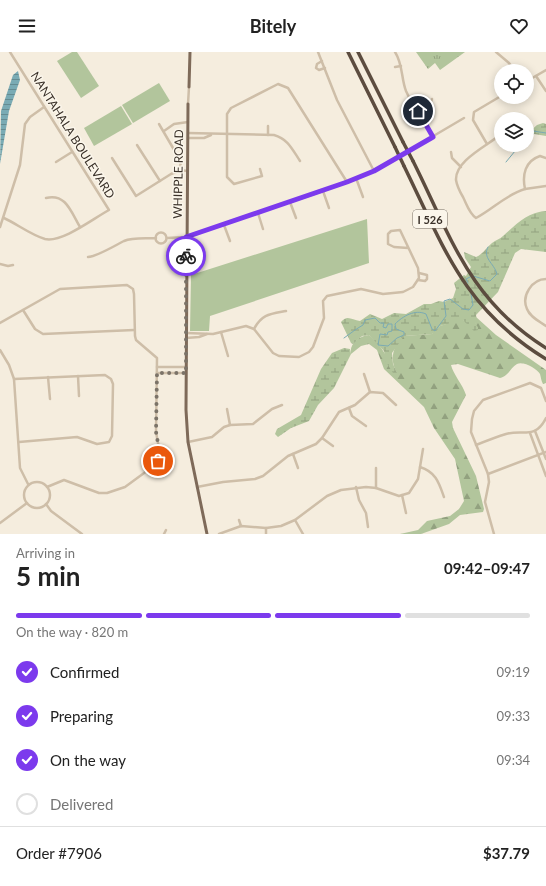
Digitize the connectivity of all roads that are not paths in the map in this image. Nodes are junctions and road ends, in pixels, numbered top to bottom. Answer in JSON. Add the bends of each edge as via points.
{"nodes":[{"id":1,"x":10,"y":52,"type":"edge"},
{"id":2,"x":190,"y":52,"type":"edge"},
{"id":3,"x":318,"y":52,"type":"edge"},
{"id":4,"x":348,"y":52,"type":"edge"},
{"id":5,"x":358,"y":52,"type":"edge"},
{"id":6,"x":395,"y":52,"type":"edge"},
{"id":7,"x":496,"y":52,"type":"edge"},
{"id":8,"x":322,"y":61,"type":"junction"},
{"id":9,"x":510,"y":64,"type":"edge"},
{"id":10,"x":401,"y":66,"type":"junction"},
{"id":11,"x":395,"y":67,"type":"dead end"},
{"id":12,"x":325,"y":68,"type":"junction"},
{"id":13,"x":546,"y":70,"type":"edge"},
{"id":14,"x":536,"y":76,"type":"joint"},
{"id":15,"x":189,"y":87,"type":"joint"},
{"id":16,"x":546,"y":91,"type":"edge"},
{"id":17,"x":432,"y":99,"type":"dead end"},
{"id":18,"x":494,"y":100,"type":"edge"},
{"id":19,"x":188,"y":104,"type":"joint"},
{"id":20,"x":44,"y":107,"type":"junction"},
{"id":21,"x":418,"y":111,"type":"junction"},
{"id":22,"x":464,"y":118,"type":"dead end"},
{"id":23,"x":188,"y":122,"type":"junction"},
{"id":24,"x":159,"y":124,"type":"dead end"},
{"id":25,"x":268,"y":126,"type":"dead end"},
{"id":26,"x":164,"y":131,"type":"junction"},
{"id":27,"x":188,"y":133,"type":"junction"},
{"id":28,"x":213,"y":134,"type":"junction"},
{"id":29,"x":226,"y":135,"type":"junction"},
{"id":30,"x":268,"y":135,"type":"junction"},
{"id":31,"x":433,"y":137,"type":"junction"},
{"id":32,"x":188,"y":138,"type":"junction"},
{"id":33,"x":494,"y":139,"type":"edge"},
{"id":34,"x":486,"y":144,"type":"junction"},
{"id":35,"x":137,"y":145,"type":"dead end"},
{"id":36,"x":72,"y":152,"type":"junction"},
{"id":37,"x":451,"y":152,"type":"dead end"},
{"id":38,"x":112,"y":158,"type":"dead end"},
{"id":39,"x":546,"y":158,"type":"edge"},
{"id":40,"x":300,"y":161,"type":"dead end"},
{"id":41,"x":56,"y":162,"type":"dead end"},
{"id":42,"x":461,"y":167,"type":"junction"},
{"id":43,"x":260,"y":168,"type":"dead end"},
{"id":44,"x":181,"y":170,"type":"junction"},
{"id":45,"x":187,"y":171,"type":"junction"},
{"id":46,"x":374,"y":171,"type":"junction"},
{"id":47,"x":356,"y":178,"type":"junction"},
{"id":48,"x":160,"y":181,"type":"junction"},
{"id":49,"x":347,"y":182,"type":"junction"},
{"id":50,"x":546,"y":186,"type":"edge"},
{"id":51,"x":525,"y":189,"type":"junction"},
{"id":52,"x":323,"y":191,"type":"junction"},
{"id":53,"x":363,"y":197,"type":"dead end"},
{"id":54,"x":46,"y":198,"type":"dead end"},
{"id":55,"x":290,"y":202,"type":"junction"},
{"id":56,"x":329,"y":208,"type":"dead end"},
{"id":57,"x":258,"y":213,"type":"junction"},
{"id":58,"x":4,"y":218,"type":"junction"},
{"id":59,"x":296,"y":218,"type":"dead end"},
{"id":60,"x":224,"y":225,"type":"junction"},
{"id":61,"x":0,"y":227,"type":"edge"},
{"id":62,"x":80,"y":227,"type":"junction"},
{"id":63,"x":264,"y":229,"type":"dead end"},
{"id":64,"x":186,"y":237,"type":"junction"},
{"id":65,"x":156,"y":238,"type":"junction"},
{"id":66,"x":167,"y":238,"type":"junction"},
{"id":67,"x":230,"y":241,"type":"dead end"},
{"id":68,"x":408,"y":248,"type":"junction"},
{"id":69,"x":88,"y":257,"type":"dead end"},
{"id":70,"x":0,"y":264,"type":"edge"},
{"id":71,"x":14,"y":265,"type":"dead end"},
{"id":72,"x":419,"y":273,"type":"junction"},
{"id":73,"x":546,"y":279,"type":"edge"},
{"id":74,"x":418,"y":280,"type":"junction"},
{"id":75,"x":23,"y":309,"type":"junction"},
{"id":76,"x":286,"y":311,"type":"dead end"},
{"id":77,"x":0,"y":323,"type":"edge"},
{"id":78,"x":546,"y":326,"type":"edge"},
{"id":79,"x":254,"y":329,"type":"junction"},
{"id":80,"x":134,"y":330,"type":"junction"},
{"id":81,"x":187,"y":332,"type":"junction"},
{"id":82,"x":221,"y":332,"type":"junction"},
{"id":83,"x":208,"y":334,"type":"junction"},
{"id":84,"x":186,"y":338,"type":"junction"},
{"id":85,"x":546,"y":348,"type":"edge"},
{"id":86,"x":0,"y":350,"type":"edge"},
{"id":87,"x":228,"y":356,"type":"dead end"},
{"id":88,"x":546,"y":360,"type":"edge"},
{"id":89,"x":157,"y":367,"type":"junction"},
{"id":90,"x":186,"y":367,"type":"junction"},
{"id":91,"x":157,"y":373,"type":"junction"},
{"id":92,"x":186,"y":373,"type":"junction"},
{"id":93,"x":364,"y":374,"type":"dead end"},
{"id":94,"x":78,"y":376,"type":"junction"},
{"id":95,"x":48,"y":377,"type":"junction"},
{"id":96,"x":14,"y":379,"type":"junction"},
{"id":97,"x":370,"y":392,"type":"junction"},
{"id":98,"x":79,"y":396,"type":"dead end"},
{"id":99,"x":50,"y":398,"type":"dead end"},
{"id":100,"x":546,"y":401,"type":"edge"},
{"id":101,"x":282,"y":405,"type":"dead end"},
{"id":102,"x":396,"y":405,"type":"dead end"},
{"id":103,"x":349,"y":408,"type":"junction"},
{"id":104,"x":227,"y":410,"type":"dead end"},
{"id":105,"x":546,"y":418,"type":"edge"},
{"id":106,"x":230,"y":425,"type":"junction"},
{"id":107,"x":366,"y":426,"type":"dead end"},
{"id":108,"x":535,"y":431,"type":"junction"},
{"id":109,"x":530,"y":433,"type":"junction"},
{"id":110,"x":322,"y":438,"type":"junction"},
{"id":111,"x":19,"y":442,"type":"junction"},
{"id":112,"x":188,"y":442,"type":"junction"},
{"id":113,"x":476,"y":445,"type":"junction"},
{"id":114,"x":333,"y":446,"type":"dead end"},
{"id":115,"x":423,"y":449,"type":"dead end"},
{"id":116,"x":545,"y":453,"type":"edge"},
{"id":117,"x":293,"y":454,"type":"junction"},
{"id":118,"x":538,"y":455,"type":"junction"},
{"id":119,"x":546,"y":459,"type":"edge"},
{"id":120,"x":298,"y":468,"type":"dead end"},
{"id":121,"x":376,"y":468,"type":"dead end"},
{"id":122,"x":420,"y":468,"type":"junction"},
{"id":123,"x":488,"y":474,"type":"junction"},
{"id":124,"x":546,"y":476,"type":"edge"},
{"id":125,"x":28,"y":484,"type":"junction"},
{"id":126,"x":47,"y":487,"type":"junction"},
{"id":127,"x":197,"y":487,"type":"junction"},
{"id":128,"x":356,"y":487,"type":"junction"},
{"id":129,"x":376,"y":488,"type":"junction"},
{"id":130,"x":402,"y":495,"type":"junction"},
{"id":131,"x":444,"y":497,"type":"dead end"},
{"id":132,"x":26,"y":503,"type":"junction"},
{"id":133,"x":46,"y":504,"type":"junction"},
{"id":134,"x":406,"y":513,"type":"dead end"},
{"id":135,"x":240,"y":520,"type":"dead end"},
{"id":136,"x":296,"y":520,"type":"junction"},
{"id":137,"x":0,"y":523,"type":"edge"},
{"id":138,"x":241,"y":526,"type":"junction"},
{"id":139,"x":368,"y":527,"type":"dead end"},
{"id":140,"x":266,"y":528,"type":"junction"},
{"id":141,"x":166,"y":530,"type":"dead end"},
{"id":142,"x":82,"y":534,"type":"edge"},
{"id":143,"x":164,"y":534,"type":"edge"},
{"id":144,"x":207,"y":534,"type":"edge"},
{"id":145,"x":220,"y":534,"type":"edge"},
{"id":146,"x":266,"y":534,"type":"edge"},
{"id":147,"x":303,"y":534,"type":"edge"},
{"id":148,"x":494,"y":534,"type":"edge"}],
"edges":[{"from":1,"to":20,"type":"street","name":"NANTAHALA BOULEVARD"},
{"from":2,"to":15,"type":"main road","name":"WHIPPLE ROAD"},
{"from":3,"to":8,"type":"street"},
{"from":4,"to":88,"type":"highway","number":"I 526","bridge":true,"via":[[456,273],[487,314],[514,338]]},
{"from":5,"to":85,"type":"highway","number":"I 526","bridge":true,"via":[[464,266],[494,307],[521,331]]},
{"from":6,"to":10,"type":"street"},
{"from":7,"to":9,"type":"street"},
{"from":8,"to":12,"type":"street"},
{"from":8,"to":12,"type":"street","via":[[316,68]]},
{"from":10,"to":11,"type":"street"},
{"from":10,"to":21,"type":"street","via":[[407,92]]},
{"from":12,"to":46,"type":"street","via":[[337,100]]},
{"from":13,"to":14,"type":"street"},
{"from":14,"to":16,"type":"street"},
{"from":15,"to":19,"type":"street","name":"WHIPPLE ROAD"},
{"from":17,"to":21,"type":"street","via":[[430,104]]},
{"from":18,"to":34,"type":"street","via":[[474,112],[472,116]]},
{"from":19,"to":23,"type":"main road","name":"WHIPPLE ROAD"},
{"from":20,"to":36,"type":"street","name":"NANTAHALA BOULEVARD"},
{"from":20,"to":58,"type":"street","via":[[25,124],[21,160]]},
{"from":21,"to":31,"type":"street"},
{"from":22,"to":31,"type":"street"},
{"from":23,"to":26,"type":"street","via":[[174,124]]},
{"from":23,"to":27,"type":"main road","name":"WHIPPLE ROAD"},
{"from":24,"to":26,"type":"street"},
{"from":25,"to":30,"type":"street"},
{"from":26,"to":44,"type":"street","via":[[180,160]]},
{"from":27,"to":28,"type":"street"},
{"from":27,"to":32,"type":"main road","name":"WHIPPLE ROAD"},
{"from":28,"to":29,"type":"street"},
{"from":28,"to":32,"type":"street","via":[[204,138]]},
{"from":29,"to":30,"type":"street"},
{"from":29,"to":43,"type":"street","via":[[226,173],[230,181],[239,184],[262,176]]},
{"from":29,"to":49,"type":"street","via":[[227,117],[231,108],[275,84],[285,85]]},
{"from":30,"to":40,"type":"street","via":[[282,137]]},
{"from":31,"to":46,"type":"street"},
{"from":32,"to":45,"type":"main road","name":"WHIPPLE ROAD"},
{"from":33,"to":34,"type":"street"},
{"from":34,"to":42,"type":"street"},
{"from":35,"to":48,"type":"street"},
{"from":36,"to":41,"type":"street"},
{"from":36,"to":62,"type":"street","name":"NANTAHALA BOULEVARD","via":[[109,210]]},
{"from":37,"to":42,"type":"street","via":[[452,158]]},
{"from":38,"to":48,"type":"street","via":[[136,196]]},
{"from":39,"to":51,"type":"street","via":[[536,157],[525,169]]},
{"from":42,"to":51,"type":"street","via":[[456,176],[457,186],[471,215],[476,218],[491,210],[510,194]]},
{"from":44,"to":45,"type":"street"},
{"from":44,"to":48,"type":"street"},
{"from":45,"to":64,"type":"main road","name":"WHIPPLE ROAD"},
{"from":46,"to":47,"type":"street"},
{"from":47,"to":49,"type":"street"},
{"from":47,"to":53,"type":"street"},
{"from":49,"to":52,"type":"street"},
{"from":50,"to":51,"type":"street"},
{"from":52,"to":55,"type":"street"},
{"from":52,"to":56,"type":"street"},
{"from":54,"to":62,"type":"street","via":[[54,196],[64,201]]},
{"from":55,"to":57,"type":"street"},
{"from":55,"to":59,"type":"street"},
{"from":57,"to":60,"type":"street"},
{"from":57,"to":63,"type":"street"},
{"from":58,"to":61,"type":"street"},
{"from":58,"to":62,"type":"street","name":"NANTAHALA BOULEVARD","via":[[48,239],[60,238]]},
{"from":60,"to":64,"type":"street"},
{"from":60,"to":67,"type":"street"},
{"from":64,"to":66,"type":"street"},
{"from":64,"to":81,"type":"main road","name":"WHIPPLE ROAD"},
{"from":65,"to":66,"type":"street","via":[[160,233],[166,234]]},
{"from":65,"to":66,"type":"street","via":[[161,244],[165,243]]},
{"from":65,"to":69,"type":"street","via":[[125,240],[113,248]]},
{"from":68,"to":68,"type":"street","via":[[400,230],[391,230],[388,234],[388,244]]},
{"from":68,"to":72,"type":"street"},
{"from":70,"to":71,"type":"street"},
{"from":72,"to":74,"type":"street"},
{"from":72,"to":74,"type":"street","via":[[427,275],[427,279]]},
{"from":73,"to":78,"type":"street","via":[[532,284],[527,291],[525,302],[533,317]]},
{"from":74,"to":79,"type":"street","via":[[413,287],[403,292],[384,294],[362,289],[327,296],[323,301],[324,318],[313,347],[299,357],[279,356],[273,353]]},
{"from":75,"to":77,"type":"street"},
{"from":75,"to":80,"type":"street","via":[[35,329],[44,334]]},
{"from":75,"to":80,"type":"street","via":[[60,289],[126,285],[133,289],[134,294]]},
{"from":76,"to":79,"type":"street","via":[[264,316],[258,320]]},
{"from":79,"to":82,"type":"street","via":[[246,326]]},
{"from":80,"to":89,"type":"street","via":[[136,340],[157,358]]},
{"from":81,"to":83,"type":"street"},
{"from":81,"to":84,"type":"main road","name":"WHIPPLE ROAD"},
{"from":82,"to":83,"type":"street"},
{"from":82,"to":87,"type":"street"},
{"from":83,"to":84,"type":"street"},
{"from":84,"to":90,"type":"main road","name":"WHIPPLE ROAD"},
{"from":86,"to":96,"type":"street"},
{"from":89,"to":90,"type":"street"},
{"from":89,"to":91,"type":"street"},
{"from":90,"to":92,"type":"main road","name":"WHIPPLE ROAD"},
{"from":91,"to":92,"type":"street"},
{"from":91,"to":126,"type":"street","via":[[156,432],[160,454],[155,465],[125,487],[113,492],[99,493],[64,480]]},
{"from":92,"to":112,"type":"main road","name":"WHIPPLE ROAD"},
{"from":93,"to":97,"type":"street"},
{"from":94,"to":95,"type":"street"},
{"from":94,"to":98,"type":"street"},
{"from":94,"to":111,"type":"street","via":[[105,375],[111,379],[112,436],[109,442],[97,444],[77,437]]},
{"from":95,"to":96,"type":"street"},
{"from":95,"to":99,"type":"street"},
{"from":96,"to":111,"type":"street"},
{"from":97,"to":102,"type":"street","via":[[383,393]]},
{"from":97,"to":103,"type":"street"},
{"from":100,"to":113,"type":"street","via":[[541,388],[530,382],[483,400],[474,411],[472,419],[471,432]]},
{"from":101,"to":106,"type":"street","via":[[272,409],[253,424]]},
{"from":103,"to":107,"type":"street","via":[[352,416]]},
{"from":103,"to":110,"type":"street","via":[[336,415]]},
{"from":104,"to":106,"type":"street"},
{"from":105,"to":108,"type":"street"},
{"from":106,"to":112,"type":"street","via":[[212,437]]},
{"from":108,"to":109,"type":"street"},
{"from":108,"to":116,"type":"street"},
{"from":109,"to":113,"type":"street","via":[[507,433]]},
{"from":109,"to":118,"type":"street"},
{"from":110,"to":114,"type":"street"},
{"from":110,"to":117,"type":"street","via":[[312,447]]},
{"from":111,"to":125,"type":"street","via":[[21,472]]},
{"from":112,"to":127,"type":"main road","name":"WHIPPLE ROAD"},
{"from":113,"to":123,"type":"street"},
{"from":115,"to":122,"type":"street"},
{"from":116,"to":118,"type":"street"},
{"from":116,"to":119,"type":"street"},
{"from":117,"to":120,"type":"street"},
{"from":117,"to":127,"type":"street","via":[[255,479]]},
{"from":118,"to":123,"type":"street"},
{"from":118,"to":124,"type":"street"},
{"from":121,"to":129,"type":"street"},
{"from":122,"to":130,"type":"street","via":[[418,479],[412,489]]},
{"from":122,"to":131,"type":"street","via":[[435,475]]},
{"from":123,"to":148,"type":"street","via":[[485,502]]},
{"from":125,"to":126,"type":"street","via":[[40,482]]},
{"from":125,"to":132,"type":"street","via":[[23,492]]},
{"from":126,"to":133,"type":"street","via":[[50,493]]},
{"from":127,"to":144,"type":"main road","name":"WHIPPLE ROAD"},
{"from":128,"to":129,"type":"street"},
{"from":128,"to":136,"type":"street","via":[[334,492]]},
{"from":128,"to":139,"type":"street","via":[[366,513]]},
{"from":129,"to":130,"type":"street"},
{"from":130,"to":134,"type":"street"},
{"from":132,"to":133,"type":"street","via":[[35,508]]},
{"from":132,"to":137,"type":"street"},
{"from":133,"to":142,"type":"street"},
{"from":135,"to":138,"type":"street"},
{"from":136,"to":140,"type":"street"},
{"from":136,"to":147,"type":"street"},
{"from":138,"to":140,"type":"street"},
{"from":138,"to":145,"type":"street"},
{"from":140,"to":146,"type":"street"},
{"from":141,"to":143,"type":"street"}]}
